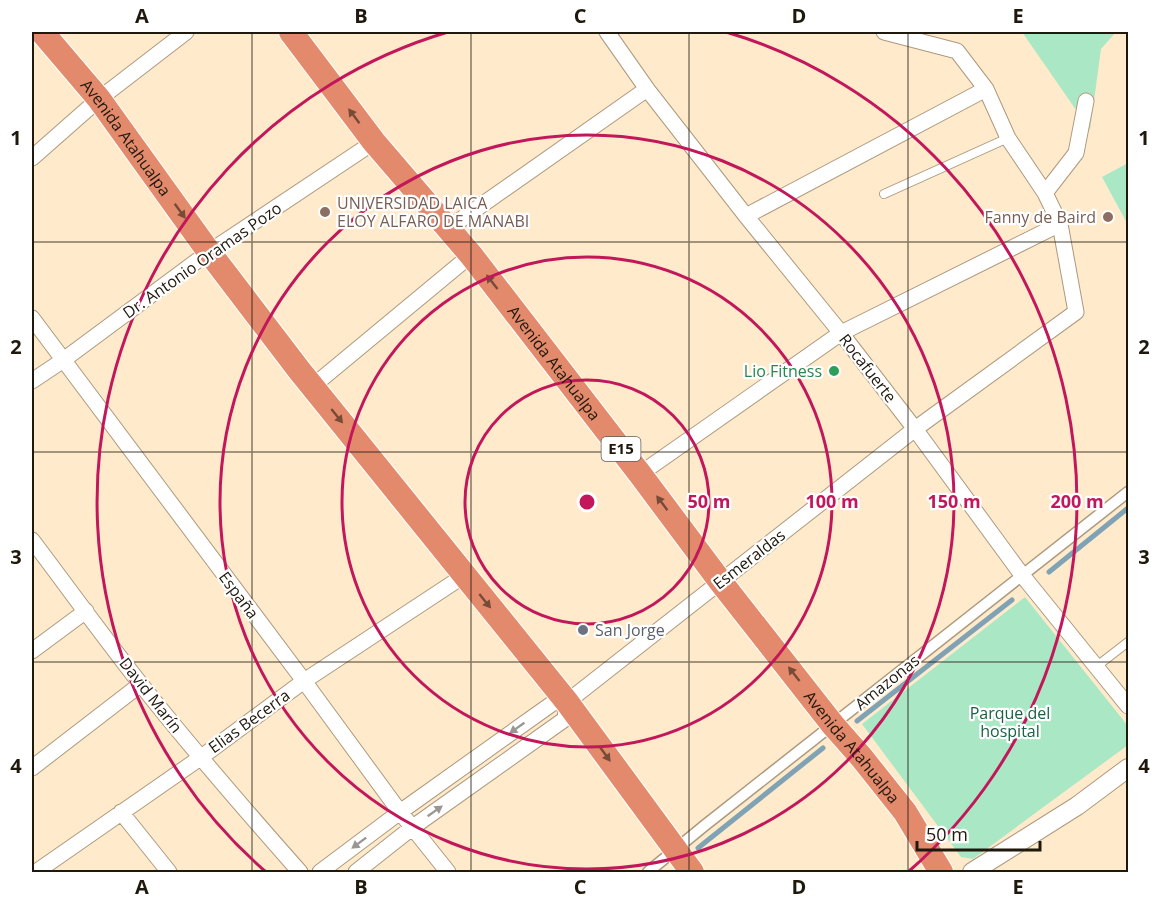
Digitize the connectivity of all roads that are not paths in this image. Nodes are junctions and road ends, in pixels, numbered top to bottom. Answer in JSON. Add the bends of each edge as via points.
{"nodes":[{"id":1,"x":42,"y":32,"type":"edge"},
{"id":2,"x":186,"y":32,"type":"edge"},
{"id":3,"x":291,"y":32,"type":"edge"},
{"id":4,"x":607,"y":32,"type":"edge"},
{"id":5,"x":884,"y":32,"type":"edge"},
{"id":6,"x":647,"y":88,"type":"junction"},
{"id":7,"x":986,"y":88,"type":"junction"},
{"id":8,"x":99,"y":99,"type":"junction"},
{"id":9,"x":1086,"y":101,"type":"dead end"},
{"id":10,"x":1008,"y":138,"type":"junction"},
{"id":11,"x":374,"y":142,"type":"junction"},
{"id":12,"x":32,"y":158,"type":"edge"},
{"id":13,"x":1045,"y":193,"type":"junction"},
{"id":14,"x":884,"y":194,"type":"dead end"},
{"id":15,"x":747,"y":216,"type":"junction"},
{"id":16,"x":1060,"y":224,"type":"junction"},
{"id":17,"x":449,"y":228,"type":"junction"},
{"id":18,"x":209,"y":252,"type":"junction"},
{"id":19,"x":471,"y":255,"type":"junction"},
{"id":20,"x":32,"y":318,"type":"edge"},
{"id":21,"x":841,"y":333,"type":"junction"},
{"id":22,"x":62,"y":361,"type":"junction"},
{"id":23,"x":32,"y":381,"type":"edge"},
{"id":24,"x":313,"y":386,"type":"junction"},
{"id":25,"x":915,"y":429,"type":"junction"},
{"id":26,"x":640,"y":474,"type":"junction"},
{"id":27,"x":1128,"y":492,"type":"edge"},
{"id":28,"x":33,"y":546,"type":"edge"},
{"id":29,"x":465,"y":575,"type":"junction"},
{"id":30,"x":1022,"y":575,"type":"junction"},
{"id":31,"x":720,"y":581,"type":"junction"},
{"id":32,"x":86,"y":611,"type":"junction"},
{"id":33,"x":1128,"y":642,"type":"edge"},
{"id":34,"x":32,"y":651,"type":"edge"},
{"id":35,"x":1097,"y":666,"type":"junction"},
{"id":36,"x":304,"y":681,"type":"junction"},
{"id":37,"x":141,"y":684,"type":"junction"},
{"id":38,"x":567,"y":702,"type":"junction"},
{"id":39,"x":1128,"y":706,"type":"edge"},
{"id":40,"x":833,"y":725,"type":"junction"},
{"id":41,"x":200,"y":758,"type":"junction"},
{"id":42,"x":32,"y":768,"type":"edge"},
{"id":43,"x":1128,"y":768,"type":"edge"},
{"id":44,"x":121,"y":812,"type":"junction"},
{"id":45,"x":400,"y":812,"type":"junction"},
{"id":46,"x":413,"y":827,"type":"junction"},
{"id":47,"x":674,"y":850,"type":"junction"},
{"id":48,"x":36,"y":869,"type":"edge"},
{"id":49,"x":169,"y":873,"type":"edge"},
{"id":50,"x":300,"y":873,"type":"edge"},
{"id":51,"x":320,"y":873,"type":"edge"},
{"id":52,"x":356,"y":873,"type":"edge"},
{"id":53,"x":448,"y":873,"type":"edge"},
{"id":54,"x":648,"y":873,"type":"edge"},
{"id":55,"x":692,"y":873,"type":"edge"},
{"id":56,"x":941,"y":873,"type":"edge"},
{"id":57,"x":972,"y":873,"type":"edge"}],
"edges":[{"from":1,"to":8,"type":"highway","name":"Avenida Atahualpa"},
{"from":2,"to":8,"type":"street"},
{"from":11,"to":3,"type":"highway","name":"Avenida Atahualpa","number":"E15","one_way":true},
{"from":4,"to":6,"type":"street","name":"Rocafuerte"},
{"from":5,"to":7,"type":"street","via":[[957,51]]},
{"from":6,"to":15,"type":"street","name":"Rocafuerte"},
{"from":6,"to":17,"type":"street"},
{"from":7,"to":10,"type":"street"},
{"from":7,"to":15,"type":"street"},
{"from":8,"to":12,"type":"street"},
{"from":8,"to":18,"type":"highway","name":"Avenida Atahualpa","one_way":true},
{"from":9,"to":13,"type":"street","via":[[1076,153]]},
{"from":10,"to":13,"type":"street"},
{"from":10,"to":14,"type":"lane"},
{"from":11,"to":17,"type":"highway","name":"Avenida Atahualpa","number":"E15"},
{"from":11,"to":18,"type":"street","name":"Dr. Antonio Oramas Pozo"},
{"from":13,"to":16,"type":"street"},
{"from":15,"to":21,"type":"street","name":"Rocafuerte"},
{"from":16,"to":21,"type":"street"},
{"from":16,"to":25,"type":"street","name":"Esmeraldas","via":[[1076,312]]},
{"from":17,"to":19,"type":"highway","name":"Avenida Atahualpa","number":"E15"},
{"from":18,"to":22,"type":"street","name":"Dr. Antonio Oramas Pozo"},
{"from":18,"to":24,"type":"highway","name":"Avenida Atahualpa"},
{"from":19,"to":24,"type":"street"},
{"from":26,"to":19,"type":"highway","name":"Avenida Atahualpa","number":"E15","one_way":true},
{"from":20,"to":22,"type":"street","name":"España"},
{"from":21,"to":25,"type":"street","name":"Rocafuerte"},
{"from":21,"to":26,"type":"street"},
{"from":22,"to":23,"type":"street","name":"Dr. Antonio Oramas Pozo"},
{"from":22,"to":36,"type":"street","name":"España"},
{"from":24,"to":29,"type":"highway","name":"Avenida Atahualpa","one_way":true},
{"from":25,"to":30,"type":"street","name":"Rocafuerte"},
{"from":25,"to":31,"type":"street","name":"Esmeraldas"},
{"from":31,"to":26,"type":"highway","name":"Avenida Atahualpa","number":"E15","one_way":true},
{"from":27,"to":30,"type":"street","name":"Amazonas"},
{"from":28,"to":32,"type":"street","name":"David Marín"},
{"from":29,"to":36,"type":"street","name":"Elias Becerra"},
{"from":29,"to":38,"type":"highway","name":"Avenida Atahualpa","one_way":true},
{"from":30,"to":35,"type":"street","name":"Rocafuerte"},
{"from":30,"to":40,"type":"street","name":"Amazonas"},
{"from":31,"to":38,"type":"street","name":"Esmeraldas"},
{"from":40,"to":31,"type":"highway","name":"Avenida Atahualpa","number":"E15","one_way":true},
{"from":32,"to":34,"type":"street"},
{"from":32,"to":37,"type":"street","name":"David Marín"},
{"from":33,"to":35,"type":"lane"},
{"from":35,"to":39,"type":"street","name":"Rocafuerte"},
{"from":36,"to":41,"type":"street","name":"Elias Becerra"},
{"from":36,"to":45,"type":"street","name":"España"},
{"from":37,"to":41,"type":"street","name":"David Marín"},
{"from":37,"to":42,"type":"street"},
{"from":38,"to":45,"type":"street","name":"Esmeraldas","one_way":true,"via":[[553,703]]},
{"from":46,"to":38,"type":"street","name":"Esmeraldas","one_way":true,"via":[[565,719]]},
{"from":38,"to":47,"type":"highway","name":"Avenida Atahualpa","one_way":true},
{"from":40,"to":47,"type":"street","name":"Amazonas"},
{"from":40,"to":56,"type":"highway","name":"Avenida Atahualpa","number":"E15","via":[[905,812]]},
{"from":41,"to":44,"type":"street","name":"Elias Becerra"},
{"from":41,"to":50,"type":"street","name":"David Marín"},
{"from":43,"to":57,"type":"street","via":[[1077,806]]},
{"from":44,"to":48,"type":"street","name":"Elias Becerra"},
{"from":44,"to":49,"type":"street"},
{"from":45,"to":46,"type":"street","name":"España"},
{"from":45,"to":51,"type":"street","name":"Esmeraldas","one_way":true},
{"from":46,"to":52,"type":"street","name":"Esmeraldas"},
{"from":46,"to":53,"type":"street","name":"España"},
{"from":47,"to":54,"type":"street","name":"Amazonas"},
{"from":47,"to":55,"type":"highway","name":"Avenida Atahualpa"}]}
